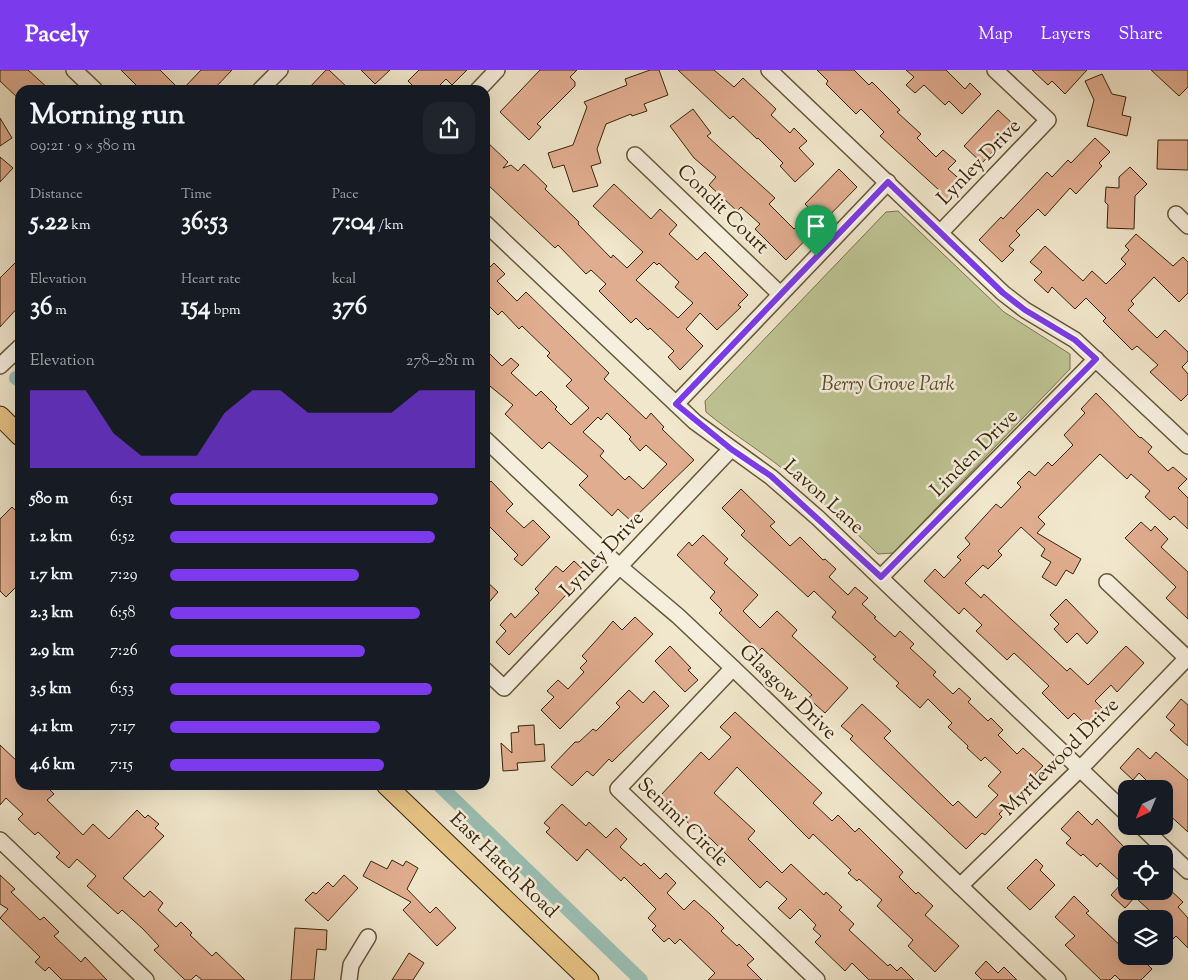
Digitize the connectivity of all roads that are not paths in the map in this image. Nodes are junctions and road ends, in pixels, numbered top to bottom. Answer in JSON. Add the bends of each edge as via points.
{"nodes":[{"id":1,"x":74,"y":70,"type":"edge"},
{"id":2,"x":280,"y":70,"type":"edge"},
{"id":3,"x":497,"y":70,"type":"edge"},
{"id":4,"x":769,"y":70,"type":"edge"},
{"id":5,"x":995,"y":70,"type":"edge"},
{"id":6,"x":90,"y":85,"type":"edge"},
{"id":7,"x":265,"y":85,"type":"edge"},
{"id":8,"x":483,"y":85,"type":"edge"},
{"id":9,"x":636,"y":155,"type":"dead end"},
{"id":10,"x":888,"y":182,"type":"junction"},
{"id":11,"x":1176,"y":214,"type":"dead end"},
{"id":12,"x":1188,"y":226,"type":"edge"},
{"id":13,"x":490,"y":228,"type":"edge"},
{"id":14,"x":940,"y":233,"type":"junction"},
{"id":15,"x":780,"y":294,"type":"junction"},
{"id":16,"x":15,"y":352,"type":"edge"},
{"id":17,"x":1096,"y":359,"type":"junction"},
{"id":18,"x":0,"y":366,"type":"edge"},
{"id":19,"x":676,"y":404,"type":"junction"},
{"id":20,"x":0,"y":416,"type":"edge"},
{"id":21,"x":15,"y":431,"type":"edge"},
{"id":22,"x":490,"y":444,"type":"edge"},
{"id":23,"x":1188,"y":446,"type":"edge"},
{"id":24,"x":731,"y":449,"type":"junction"},
{"id":25,"x":620,"y":567,"type":"junction"},
{"id":26,"x":881,"y":577,"type":"junction"},
{"id":27,"x":1107,"y":582,"type":"dead end"},
{"id":28,"x":1188,"y":658,"type":"edge"},
{"id":29,"x":733,"y":668,"type":"junction"},
{"id":30,"x":490,"y":675,"type":"edge"},
{"id":31,"x":1080,"y":769,"type":"junction"},
{"id":32,"x":391,"y":790,"type":"edge"},
{"id":33,"x":1118,"y":805,"type":"edge"},
{"id":34,"x":1150,"y":835,"type":"edge"},
{"id":35,"x":0,"y":840,"type":"edge"},
{"id":36,"x":1188,"y":871,"type":"edge"},
{"id":37,"x":960,"y":886,"type":"junction"},
{"id":38,"x":368,"y":937,"type":"dead end"},
{"id":39,"x":146,"y":980,"type":"edge"},
{"id":40,"x":349,"y":980,"type":"edge"},
{"id":41,"x":589,"y":980,"type":"edge"},
{"id":42,"x":817,"y":980,"type":"edge"},
{"id":43,"x":1058,"y":980,"type":"edge"}],
"edges":[{"from":1,"to":6,"type":"street"},
{"from":2,"to":7,"type":"street"},
{"from":3,"to":8,"type":"street"},
{"from":4,"to":10,"type":"street"},
{"from":5,"to":14,"type":"street","name":"Lynley Drive","via":[[1048,120]]},
{"from":9,"to":15,"type":"street","name":"Condit Court"},
{"from":10,"to":14,"type":"street"},
{"from":10,"to":15,"type":"street"},
{"from":11,"to":12,"type":"street"},
{"from":13,"to":19,"type":"street","name":"Lavon Lane"},
{"from":14,"to":17,"type":"street","via":[[1003,293],[1075,340]]},
{"from":15,"to":19,"type":"street"},
{"from":16,"to":18,"type":"street"},
{"from":17,"to":23,"type":"street"},
{"from":17,"to":26,"type":"street","name":"Linden Drive"},
{"from":19,"to":24,"type":"street","name":"Lavon Lane"},
{"from":20,"to":21,"type":"main road"},
{"from":22,"to":25,"type":"street","name":"Glasgow Drive"},
{"from":24,"to":25,"type":"street","name":"Lynley Drive"},
{"from":24,"to":26,"type":"street","name":"Lavon Lane","via":[[771,476]]},
{"from":25,"to":29,"type":"street","name":"Glasgow Drive"},
{"from":25,"to":30,"type":"street","name":"Lynley Drive","via":[[504,688]]},
{"from":26,"to":31,"type":"street","name":"Lavon Lane"},
{"from":27,"to":28,"type":"street"},
{"from":28,"to":31,"type":"street","name":"Myrtlewood Drive"},
{"from":29,"to":37,"type":"street","name":"Glasgow Drive"},
{"from":29,"to":42,"type":"street","name":"Senimi Circle","via":[[618,789]]},
{"from":31,"to":33,"type":"street","name":"Lavon Lane"},
{"from":31,"to":37,"type":"street","name":"Myrtlewood Drive"},
{"from":32,"to":41,"type":"main road","name":"East Hatch Road"},
{"from":34,"to":36,"type":"street"},
{"from":35,"to":39,"type":"street"},
{"from":37,"to":43,"type":"street","name":"Glasgow Drive"},
{"from":38,"to":40,"type":"street","via":[[351,965]]}]}
